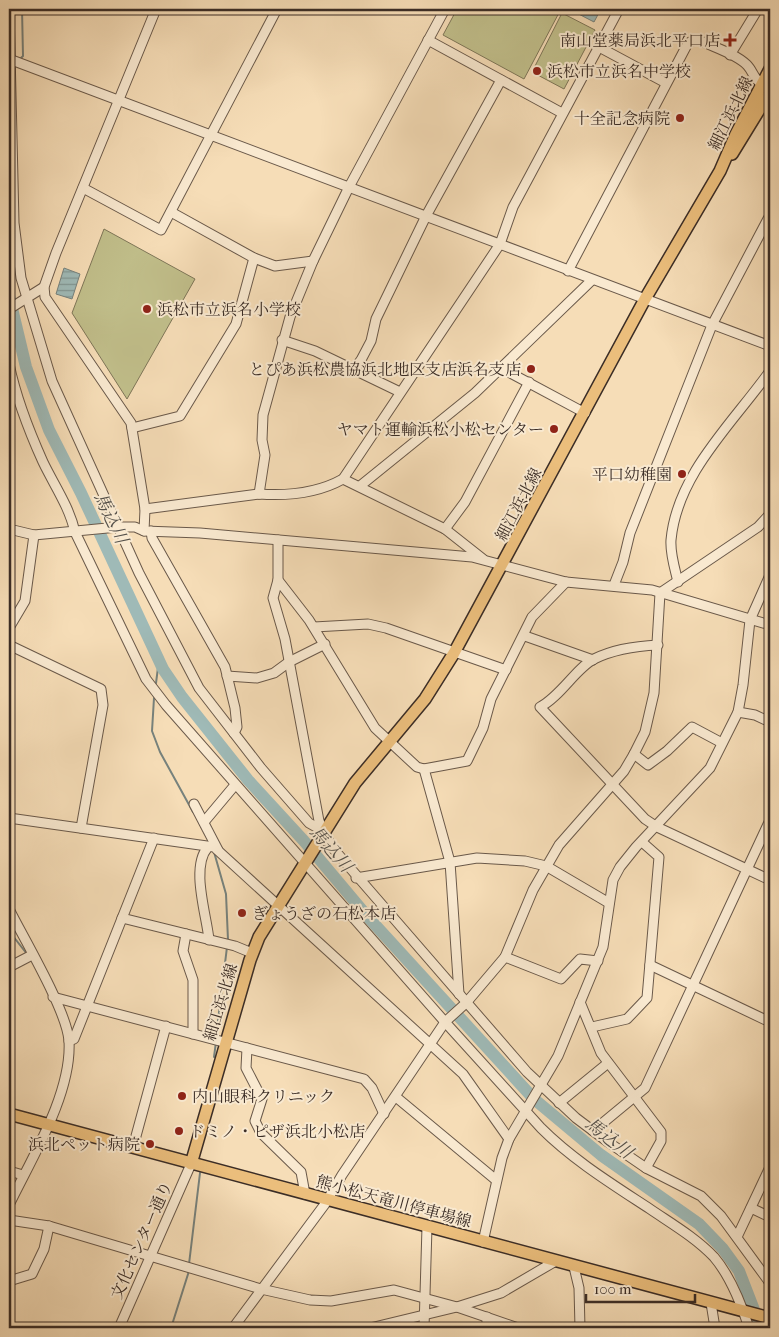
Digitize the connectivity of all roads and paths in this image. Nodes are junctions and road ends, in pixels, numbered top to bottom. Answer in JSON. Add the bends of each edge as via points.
{"nodes":[{"id":1,"x":9,"y":9,"type":"edge"},
{"id":2,"x":156,"y":9,"type":"edge"},
{"id":3,"x":277,"y":9,"type":"edge"},
{"id":4,"x":445,"y":9,"type":"edge"},
{"id":5,"x":619,"y":9,"type":"edge"},
{"id":6,"x":758,"y":9,"type":"edge"},
{"id":7,"x":428,"y":40,"type":"junction"},
{"id":8,"x":599,"y":47,"type":"junction"},
{"id":9,"x":730,"y":55,"type":"junction"},
{"id":10,"x":11,"y":60,"type":"edge"},
{"id":11,"x":770,"y":69,"type":"edge"},
{"id":12,"x":501,"y":80,"type":"junction"},
{"id":13,"x":666,"y":83,"type":"junction"},
{"id":14,"x":766,"y":88,"type":"edge"},
{"id":15,"x":118,"y":101,"type":"junction"},
{"id":16,"x":766,"y":108,"type":"edge"},
{"id":17,"x":562,"y":113,"type":"junction"},
{"id":18,"x":211,"y":136,"type":"junction"},
{"id":19,"x":720,"y":172,"type":"junction"},
{"id":20,"x":349,"y":187,"type":"junction"},
{"id":21,"x":83,"y":188,"type":"junction"},
{"id":22,"x":171,"y":212,"type":"junction"},
{"id":23,"x":770,"y":215,"type":"edge"},
{"id":24,"x":426,"y":216,"type":"junction"},
{"id":25,"x":500,"y":244,"type":"junction"},
{"id":26,"x":254,"y":258,"type":"junction"},
{"id":27,"x":313,"y":261,"type":"junction"},
{"id":28,"x":568,"y":271,"type":"junction"},
{"id":29,"x":592,"y":280,"type":"junction"},
{"id":30,"x":44,"y":287,"type":"junction"},
{"id":31,"x":27,"y":297,"type":"junction"},
{"id":32,"x":645,"y":299,"type":"junction"},
{"id":33,"x":9,"y":308,"type":"edge"},
{"id":34,"x":712,"y":325,"type":"junction"},
{"id":35,"x":282,"y":340,"type":"junction"},
{"id":36,"x":770,"y":346,"type":"edge"},
{"id":37,"x":9,"y":364,"type":"edge"},
{"id":38,"x":501,"y":368,"type":"junction"},
{"id":39,"x":353,"y":370,"type":"junction"},
{"id":40,"x":770,"y":371,"type":"edge"},
{"id":41,"x":529,"y":382,"type":"junction"},
{"id":42,"x":400,"y":392,"type":"junction"},
{"id":43,"x":585,"y":413,"type":"junction"},
{"id":44,"x":132,"y":428,"type":"junction"},
{"id":45,"x":343,"y":479,"type":"junction"},
{"id":46,"x":360,"y":486,"type":"junction"},
{"id":47,"x":259,"y":494,"type":"junction"},
{"id":48,"x":145,"y":509,"type":"junction"},
{"id":49,"x":770,"y":514,"type":"edge"},
{"id":50,"x":116,"y":528,"type":"junction"},
{"id":51,"x":9,"y":529,"type":"edge"},
{"id":52,"x":445,"y":529,"type":"junction"},
{"id":53,"x":148,"y":531,"type":"junction"},
{"id":54,"x":77,"y":532,"type":"junction"},
{"id":55,"x":34,"y":535,"type":"junction"},
{"id":56,"x":278,"y":540,"type":"junction"},
{"id":57,"x":483,"y":559,"type":"junction"},
{"id":58,"x":503,"y":566,"type":"junction"},
{"id":59,"x":769,"y":578,"type":"edge"},
{"id":60,"x":278,"y":580,"type":"junction"},
{"id":61,"x":566,"y":582,"type":"junction"},
{"id":62,"x":678,"y":582,"type":"junction"},
{"id":63,"x":614,"y":585,"type":"junction"},
{"id":64,"x":660,"y":593,"type":"junction"},
{"id":65,"x":750,"y":620,"type":"junction"},
{"id":66,"x":770,"y":625,"type":"edge"},
{"id":67,"x":314,"y":627,"type":"junction"},
{"id":68,"x":9,"y":628,"type":"edge"},
{"id":69,"x":525,"y":636,"type":"junction"},
{"id":70,"x":325,"y":644,"type":"junction"},
{"id":71,"x":658,"y":644,"type":"junction"},
{"id":72,"x":9,"y":645,"type":"edge"},
{"id":73,"x":454,"y":653,"type":"junction"},
{"id":74,"x":593,"y":660,"type":"junction"},
{"id":75,"x":289,"y":662,"type":"junction"},
{"id":76,"x":506,"y":670,"type":"junction"},
{"id":77,"x":227,"y":676,"type":"junction"},
{"id":78,"x":738,"y":712,"type":"junction"},
{"id":79,"x":770,"y":722,"type":"edge"},
{"id":80,"x":234,"y":733,"type":"junction"},
{"id":81,"x":389,"y":742,"type":"junction"},
{"id":82,"x":722,"y":743,"type":"junction"},
{"id":83,"x":634,"y":754,"type":"junction"},
{"id":84,"x":424,"y":769,"type":"junction"},
{"id":85,"x":235,"y":785,"type":"junction"},
{"id":86,"x":612,"y":785,"type":"junction"},
{"id":87,"x":194,"y":804,"type":"dead end"},
{"id":88,"x":9,"y":818,"type":"edge"},
{"id":89,"x":770,"y":820,"type":"edge"},
{"id":90,"x":204,"y":822,"type":"junction"},
{"id":91,"x":657,"y":827,"type":"junction"},
{"id":92,"x":81,"y":828,"type":"junction"},
{"id":93,"x":324,"y":834,"type":"junction"},
{"id":94,"x":154,"y":838,"type":"junction"},
{"id":95,"x":642,"y":842,"type":"junction"},
{"id":96,"x":213,"y":849,"type":"junction"},
{"id":97,"x":450,"y":862,"type":"junction"},
{"id":98,"x":306,"y":863,"type":"junction"},
{"id":99,"x":546,"y":866,"type":"junction"},
{"id":100,"x":747,"y":869,"type":"junction"},
{"id":101,"x":356,"y":878,"type":"junction"},
{"id":102,"x":770,"y":880,"type":"edge"},
{"id":103,"x":609,"y":903,"type":"junction"},
{"id":104,"x":278,"y":906,"type":"junction"},
{"id":105,"x":9,"y":909,"type":"edge"},
{"id":106,"x":122,"y":918,"type":"junction"},
{"id":107,"x":186,"y":934,"type":"junction"},
{"id":108,"x":208,"y":940,"type":"junction"},
{"id":109,"x":252,"y":953,"type":"junction"},
{"id":110,"x":32,"y":955,"type":"junction"},
{"id":111,"x":505,"y":957,"type":"junction"},
{"id":112,"x":598,"y":961,"type":"junction"},
{"id":113,"x":650,"y":965,"type":"junction"},
{"id":114,"x":9,"y":967,"type":"edge"},
{"id":115,"x":693,"y":986,"type":"junction"},
{"id":116,"x":460,"y":994,"type":"junction"},
{"id":117,"x":53,"y":997,"type":"junction"},
{"id":118,"x":580,"y":1002,"type":"junction"},
{"id":119,"x":464,"y":1004,"type":"junction"},
{"id":120,"x":86,"y":1006,"type":"junction"},
{"id":121,"x":446,"y":1021,"type":"junction"},
{"id":122,"x":770,"y":1022,"type":"edge"},
{"id":123,"x":166,"y":1026,"type":"junction"},
{"id":124,"x":592,"y":1027,"type":"junction"},
{"id":125,"x":194,"y":1034,"type":"junction"},
{"id":126,"x":69,"y":1041,"type":"junction"},
{"id":127,"x":219,"y":1041,"type":"junction"},
{"id":128,"x":429,"y":1045,"type":"junction"},
{"id":129,"x":247,"y":1048,"type":"junction"},
{"id":130,"x":608,"y":1063,"type":"junction"},
{"id":131,"x":539,"y":1088,"type":"junction"},
{"id":132,"x":396,"y":1097,"type":"junction"},
{"id":133,"x":633,"y":1097,"type":"junction"},
{"id":134,"x":559,"y":1103,"type":"junction"},
{"id":135,"x":527,"y":1112,"type":"junction"},
{"id":136,"x":9,"y":1114,"type":"edge"},
{"id":137,"x":384,"y":1114,"type":"junction"},
{"id":138,"x":48,"y":1124,"type":"junction"},
{"id":139,"x":593,"y":1131,"type":"junction"},
{"id":140,"x":510,"y":1139,"type":"junction"},
{"id":141,"x":133,"y":1147,"type":"junction"},
{"id":142,"x":191,"y":1164,"type":"junction"},
{"id":143,"x":770,"y":1167,"type":"edge"},
{"id":144,"x":646,"y":1168,"type":"junction"},
{"id":145,"x":9,"y":1171,"type":"edge"},
{"id":146,"x":23,"y":1175,"type":"junction"},
{"id":147,"x":496,"y":1180,"type":"junction"},
{"id":148,"x":305,"y":1194,"type":"junction"},
{"id":149,"x":326,"y":1200,"type":"junction"},
{"id":150,"x":9,"y":1205,"type":"edge"},
{"id":151,"x":751,"y":1208,"type":"junction"},
{"id":152,"x":770,"y":1217,"type":"edge"},
{"id":153,"x":9,"y":1220,"type":"edge"},
{"id":154,"x":49,"y":1226,"type":"junction"},
{"id":155,"x":427,"y":1227,"type":"junction"},
{"id":156,"x":737,"y":1237,"type":"junction"},
{"id":157,"x":483,"y":1242,"type":"junction"},
{"id":158,"x":151,"y":1256,"type":"junction"},
{"id":159,"x":554,"y":1262,"type":"junction"},
{"id":160,"x":574,"y":1267,"type":"junction"},
{"id":161,"x":9,"y":1281,"type":"edge"},
{"id":162,"x":770,"y":1283,"type":"edge"},
{"id":163,"x":261,"y":1289,"type":"junction"},
{"id":164,"x":424,"y":1299,"type":"junction"},
{"id":165,"x":711,"y":1303,"type":"junction"},
{"id":166,"x":457,"y":1306,"type":"junction"},
{"id":167,"x":746,"y":1312,"type":"junction"},
{"id":168,"x":424,"y":1314,"type":"junction"},
{"id":169,"x":487,"y":1317,"type":"junction"},
{"id":170,"x":770,"y":1318,"type":"edge"},
{"id":171,"x":119,"y":1328,"type":"edge"},
{"id":172,"x":233,"y":1328,"type":"edge"},
{"id":173,"x":370,"y":1328,"type":"edge"},
{"id":174,"x":424,"y":1328,"type":"edge"},
{"id":175,"x":487,"y":1328,"type":"edge"},
{"id":176,"x":518,"y":1328,"type":"edge"},
{"id":177,"x":580,"y":1328,"type":"edge"},
{"id":178,"x":715,"y":1328,"type":"edge"},
{"id":179,"x":749,"y":1328,"type":"edge"}],
"edges":[{"from":1,"to":10,"type":"street"},
{"from":2,"to":15,"type":"street"},
{"from":3,"to":18,"type":"street"},
{"from":4,"to":7,"type":"street"},
{"from":5,"to":8,"type":"street"},
{"from":6,"to":9,"type":"street"},
{"from":7,"to":12,"type":"street"},
{"from":7,"to":20,"type":"street"},
{"from":8,"to":13,"type":"street"},
{"from":8,"to":17,"type":"street"},
{"from":9,"to":13,"type":"street","via":[[697,39],[691,40]]},
{"from":9,"to":14,"type":"street","via":[[748,65],[757,82]]},
{"from":10,"to":15,"type":"street"},
{"from":10,"to":31,"type":"street","via":[[14,223],[21,278]]},
{"from":11,"to":14,"type":"main road","name":"細江浜北線"},
{"from":12,"to":17,"type":"street"},
{"from":12,"to":24,"type":"street"},
{"from":13,"to":28,"type":"street"},
{"from":14,"to":16,"type":"main road","name":"細江浜北線"},
{"from":14,"to":19,"type":"main road","name":"細江浜北線","via":[[736,134]]},
{"from":15,"to":18,"type":"street"},
{"from":15,"to":21,"type":"street"},
{"from":16,"to":19,"type":"main road","name":"細江浜北線"},
{"from":17,"to":25,"type":"street","via":[[513,207]]},
{"from":18,"to":20,"type":"street"},
{"from":18,"to":22,"type":"street"},
{"from":19,"to":32,"type":"main road","name":"細江浜北線"},
{"from":20,"to":24,"type":"street"},
{"from":20,"to":27,"type":"street"},
{"from":21,"to":22,"type":"street","via":[[161,230]]},
{"from":21,"to":30,"type":"street"},
{"from":22,"to":26,"type":"street"},
{"from":23,"to":34,"type":"street"},
{"from":24,"to":25,"type":"street"},
{"from":24,"to":39,"type":"street","via":[[376,319],[371,342]]},
{"from":25,"to":28,"type":"street"},
{"from":25,"to":42,"type":"street"},
{"from":26,"to":27,"type":"street","via":[[275,266]]},
{"from":26,"to":44,"type":"street","via":[[236,324],[180,416]]},
{"from":27,"to":35,"type":"street"},
{"from":28,"to":29,"type":"street"},
{"from":29,"to":32,"type":"street"},
{"from":29,"to":38,"type":"street"},
{"from":30,"to":31,"type":"street"},
{"from":30,"to":44,"type":"street","via":[[45,297]]},
{"from":31,"to":33,"type":"street"},
{"from":31,"to":50,"type":"street","via":[[52,381]]},
{"from":32,"to":34,"type":"street"},
{"from":32,"to":43,"type":"main road","name":"細江浜北線"},
{"from":34,"to":36,"type":"street"},
{"from":34,"to":63,"type":"street","via":[[630,533]]},
{"from":35,"to":39,"type":"street","via":[[315,351]]},
{"from":35,"to":47,"type":"street","via":[[263,415],[262,440],[266,455]]},
{"from":37,"to":54,"type":"street","via":[[25,418]]},
{"from":38,"to":41,"type":"street"},
{"from":38,"to":46,"type":"street"},
{"from":39,"to":42,"type":"street"},
{"from":40,"to":62,"type":"street","via":[[703,461],[685,491],[671,542]]},
{"from":41,"to":43,"type":"street"},
{"from":41,"to":52,"type":"street","via":[[465,502]]},
{"from":42,"to":45,"type":"street"},
{"from":43,"to":58,"type":"main road","name":"細江浜北線"},
{"from":44,"to":48,"type":"street"},
{"from":45,"to":46,"type":"street"},
{"from":45,"to":47,"type":"street","via":[[304,492]]},
{"from":46,"to":52,"type":"street"},
{"from":47,"to":48,"type":"street"},
{"from":48,"to":53,"type":"street"},
{"from":49,"to":62,"type":"street","via":[[758,527]]},
{"from":50,"to":53,"type":"street"},
{"from":50,"to":54,"type":"street"},
{"from":50,"to":80,"type":"street","via":[[190,672],[212,707]]},
{"from":51,"to":55,"type":"street"},
{"from":52,"to":57,"type":"street"},
{"from":53,"to":56,"type":"street"},
{"from":53,"to":77,"type":"street","via":[[226,667]]},
{"from":54,"to":55,"type":"street"},
{"from":54,"to":85,"type":"street","via":[[146,679]]},
{"from":55,"to":68,"type":"street","via":[[25,601]]},
{"from":56,"to":57,"type":"street"},
{"from":56,"to":60,"type":"street"},
{"from":57,"to":58,"type":"street"},
{"from":58,"to":61,"type":"street"},
{"from":58,"to":73,"type":"main road","name":"細江浜北線"},
{"from":59,"to":65,"type":"street"},
{"from":60,"to":67,"type":"street"},
{"from":60,"to":75,"type":"street","via":[[273,598]]},
{"from":61,"to":63,"type":"street"},
{"from":61,"to":69,"type":"street","via":[[532,617]]},
{"from":62,"to":64,"type":"street"},
{"from":63,"to":64,"type":"street"},
{"from":64,"to":65,"type":"street"},
{"from":64,"to":71,"type":"street"},
{"from":65,"to":66,"type":"street"},
{"from":65,"to":78,"type":"street"},
{"from":67,"to":70,"type":"street"},
{"from":67,"to":73,"type":"street","via":[[368,624]]},
{"from":69,"to":74,"type":"street"},
{"from":69,"to":76,"type":"street"},
{"from":70,"to":75,"type":"street"},
{"from":70,"to":81,"type":"street","via":[[375,728]]},
{"from":71,"to":74,"type":"street"},
{"from":71,"to":83,"type":"street","via":[[651,707],[645,732]]},
{"from":72,"to":92,"type":"street","via":[[101,689],[103,705]]},
{"from":73,"to":76,"type":"street"},
{"from":73,"to":81,"type":"main road","name":"細江浜北線","via":[[425,699]]},
{"from":74,"to":86,"type":"street","via":[[550,702],[540,707]]},
{"from":75,"to":77,"type":"street","via":[[274,674],[257,678]]},
{"from":75,"to":93,"type":"street","via":[[318,821]]},
{"from":76,"to":84,"type":"street","via":[[491,699],[483,728],[468,761]]},
{"from":77,"to":80,"type":"street","via":[[235,708],[237,727]]},
{"from":78,"to":79,"type":"street"},
{"from":78,"to":82,"type":"street"},
{"from":80,"to":93,"type":"street","via":[[309,822]]},
{"from":81,"to":84,"type":"street","via":[[417,767]]},
{"from":81,"to":93,"type":"main road","name":"細江浜北線","via":[[355,783]]},
{"from":82,"to":83,"type":"street","via":[[692,727],[648,765]]},
{"from":82,"to":91,"type":"street","via":[[710,768]]},
{"from":83,"to":86,"type":"street"},
{"from":84,"to":97,"type":"street"},
{"from":85,"to":90,"type":"street"},
{"from":85,"to":98,"type":"street"},
{"from":86,"to":91,"type":"street"},
{"from":86,"to":99,"type":"street","via":[[559,845]]},
{"from":87,"to":90,"type":"street"},
{"from":88,"to":92,"type":"street"},
{"from":89,"to":100,"type":"street"},
{"from":90,"to":96,"type":"street"},
{"from":91,"to":95,"type":"street"},
{"from":91,"to":100,"type":"street"},
{"from":92,"to":94,"type":"street"},
{"from":93,"to":98,"type":"main road","name":"細江浜北線"},
{"from":93,"to":101,"type":"street"},
{"from":94,"to":96,"type":"street"},
{"from":94,"to":106,"type":"street"},
{"from":95,"to":103,"type":"street","via":[[616,873]]},
{"from":95,"to":113,"type":"street","via":[[659,857]]},
{"from":96,"to":104,"type":"street"},
{"from":96,"to":108,"type":"street","via":[[202,858],[201,894]]},
{"from":97,"to":99,"type":"street","via":[[496,858]]},
{"from":97,"to":101,"type":"street"},
{"from":97,"to":116,"type":"street"},
{"from":98,"to":104,"type":"main road","name":"細江浜北線"},
{"from":98,"to":121,"type":"street"},
{"from":99,"to":103,"type":"street"},
{"from":99,"to":111,"type":"street"},
{"from":100,"to":102,"type":"street"},
{"from":100,"to":115,"type":"street"},
{"from":101,"to":116,"type":"street"},
{"from":103,"to":112,"type":"street"},
{"from":104,"to":109,"type":"main road","name":"細江浜北線"},
{"from":104,"to":128,"type":"street"},
{"from":105,"to":110,"type":"street"},
{"from":106,"to":107,"type":"street"},
{"from":106,"to":120,"type":"street"},
{"from":107,"to":108,"type":"street"},
{"from":107,"to":125,"type":"street","via":[[183,951],[193,980]]},
{"from":108,"to":109,"type":"street"},
{"from":109,"to":127,"type":"main road","name":"細江浜北線"},
{"from":110,"to":114,"type":"street"},
{"from":110,"to":117,"type":"street"},
{"from":111,"to":112,"type":"street","via":[[561,978],[580,959]]},
{"from":111,"to":119,"type":"street"},
{"from":112,"to":118,"type":"street"},
{"from":113,"to":115,"type":"street"},
{"from":113,"to":124,"type":"street","via":[[647,998],[643,1003],[627,1019]]},
{"from":115,"to":122,"type":"street"},
{"from":115,"to":133,"type":"street","via":[[645,1088]]},
{"from":116,"to":119,"type":"street"},
{"from":117,"to":120,"type":"street"},
{"from":117,"to":126,"type":"street"},
{"from":118,"to":124,"type":"street"},
{"from":118,"to":131,"type":"street","via":[[558,1056]]},
{"from":119,"to":121,"type":"street"},
{"from":119,"to":131,"type":"street"},
{"from":120,"to":123,"type":"street"},
{"from":120,"to":126,"type":"street","via":[[74,1039]]},
{"from":121,"to":128,"type":"street"},
{"from":121,"to":135,"type":"street"},
{"from":123,"to":125,"type":"street"},
{"from":123,"to":141,"type":"street"},
{"from":124,"to":130,"type":"street"},
{"from":125,"to":127,"type":"street"},
{"from":126,"to":138,"type":"street","via":[[62,1088]]},
{"from":127,"to":129,"type":"street"},
{"from":127,"to":142,"type":"main road","name":"細江浜北線"},
{"from":128,"to":132,"type":"street"},
{"from":128,"to":140,"type":"street","via":[[463,1074]]},
{"from":129,"to":137,"type":"street","via":[[364,1079]]},
{"from":129,"to":148,"type":"street","via":[[246,1068],[262,1099],[255,1121],[261,1133],[301,1172]]},
{"from":130,"to":133,"type":"street"},
{"from":130,"to":134,"type":"street"},
{"from":131,"to":134,"type":"street"},
{"from":131,"to":135,"type":"street"},
{"from":132,"to":137,"type":"street"},
{"from":132,"to":147,"type":"street"},
{"from":133,"to":139,"type":"street"},
{"from":133,"to":144,"type":"street","via":[[662,1136]]},
{"from":134,"to":139,"type":"street"},
{"from":135,"to":140,"type":"street"},
{"from":135,"to":167,"type":"street","via":[[557,1144],[702,1245],[731,1283]]},
{"from":136,"to":138,"type":"main road","name":"熊小松天竜川停車場線"},
{"from":137,"to":149,"type":"street"},
{"from":138,"to":141,"type":"main road","name":"熊小松天竜川停車場線"},
{"from":138,"to":146,"type":"street"},
{"from":139,"to":144,"type":"street"},
{"from":140,"to":147,"type":"street"},
{"from":141,"to":142,"type":"main road","name":"熊小松天竜川停車場線"},
{"from":142,"to":148,"type":"main road","name":"熊小松天竜川停車場線"},
{"from":142,"to":158,"type":"street","name":"文化センター通り"},
{"from":143,"to":151,"type":"street"},
{"from":144,"to":156,"type":"street","via":[[701,1196]]},
{"from":145,"to":146,"type":"street"},
{"from":146,"to":150,"type":"street"},
{"from":147,"to":157,"type":"street"},
{"from":148,"to":149,"type":"main road","name":"熊小松天竜川停車場線"},
{"from":149,"to":155,"type":"main road","name":"熊小松天竜川停車場線"},
{"from":149,"to":163,"type":"street"},
{"from":151,"to":152,"type":"street"},
{"from":151,"to":156,"type":"street"},
{"from":153,"to":154,"type":"street"},
{"from":154,"to":158,"type":"street"},
{"from":154,"to":161,"type":"street","via":[[44,1249],[32,1274]]},
{"from":155,"to":157,"type":"main road","name":"熊小松天竜川停車場線"},
{"from":155,"to":164,"type":"street"},
{"from":156,"to":162,"type":"street"},
{"from":157,"to":159,"type":"main road","name":"熊小松天竜川停車場線"},
{"from":158,"to":163,"type":"street"},
{"from":158,"to":171,"type":"street","name":"文化センター通り"},
{"from":159,"to":160,"type":"main road","name":"熊小松天竜川停車場線"},
{"from":159,"to":166,"type":"street","via":[[501,1293]]},
{"from":160,"to":165,"type":"main road","name":"熊小松天竜川停車場線"},
{"from":160,"to":177,"type":"street","via":[[579,1288]]},
{"from":163,"to":164,"type":"street","via":[[310,1300],[331,1301],[394,1290]]},
{"from":163,"to":172,"type":"street"},
{"from":164,"to":166,"type":"street"},
{"from":164,"to":168,"type":"street"},
{"from":165,"to":167,"type":"main road","name":"熊小松天竜川停車場線"},
{"from":165,"to":178,"type":"street"},
{"from":166,"to":168,"type":"street"},
{"from":166,"to":169,"type":"street"},
{"from":167,"to":170,"type":"main road","name":"熊小松天竜川停車場線"},
{"from":167,"to":179,"type":"street"},
{"from":168,"to":173,"type":"street"},
{"from":168,"to":174,"type":"street"},
{"from":169,"to":175,"type":"street"},
{"from":169,"to":176,"type":"street"}]}
